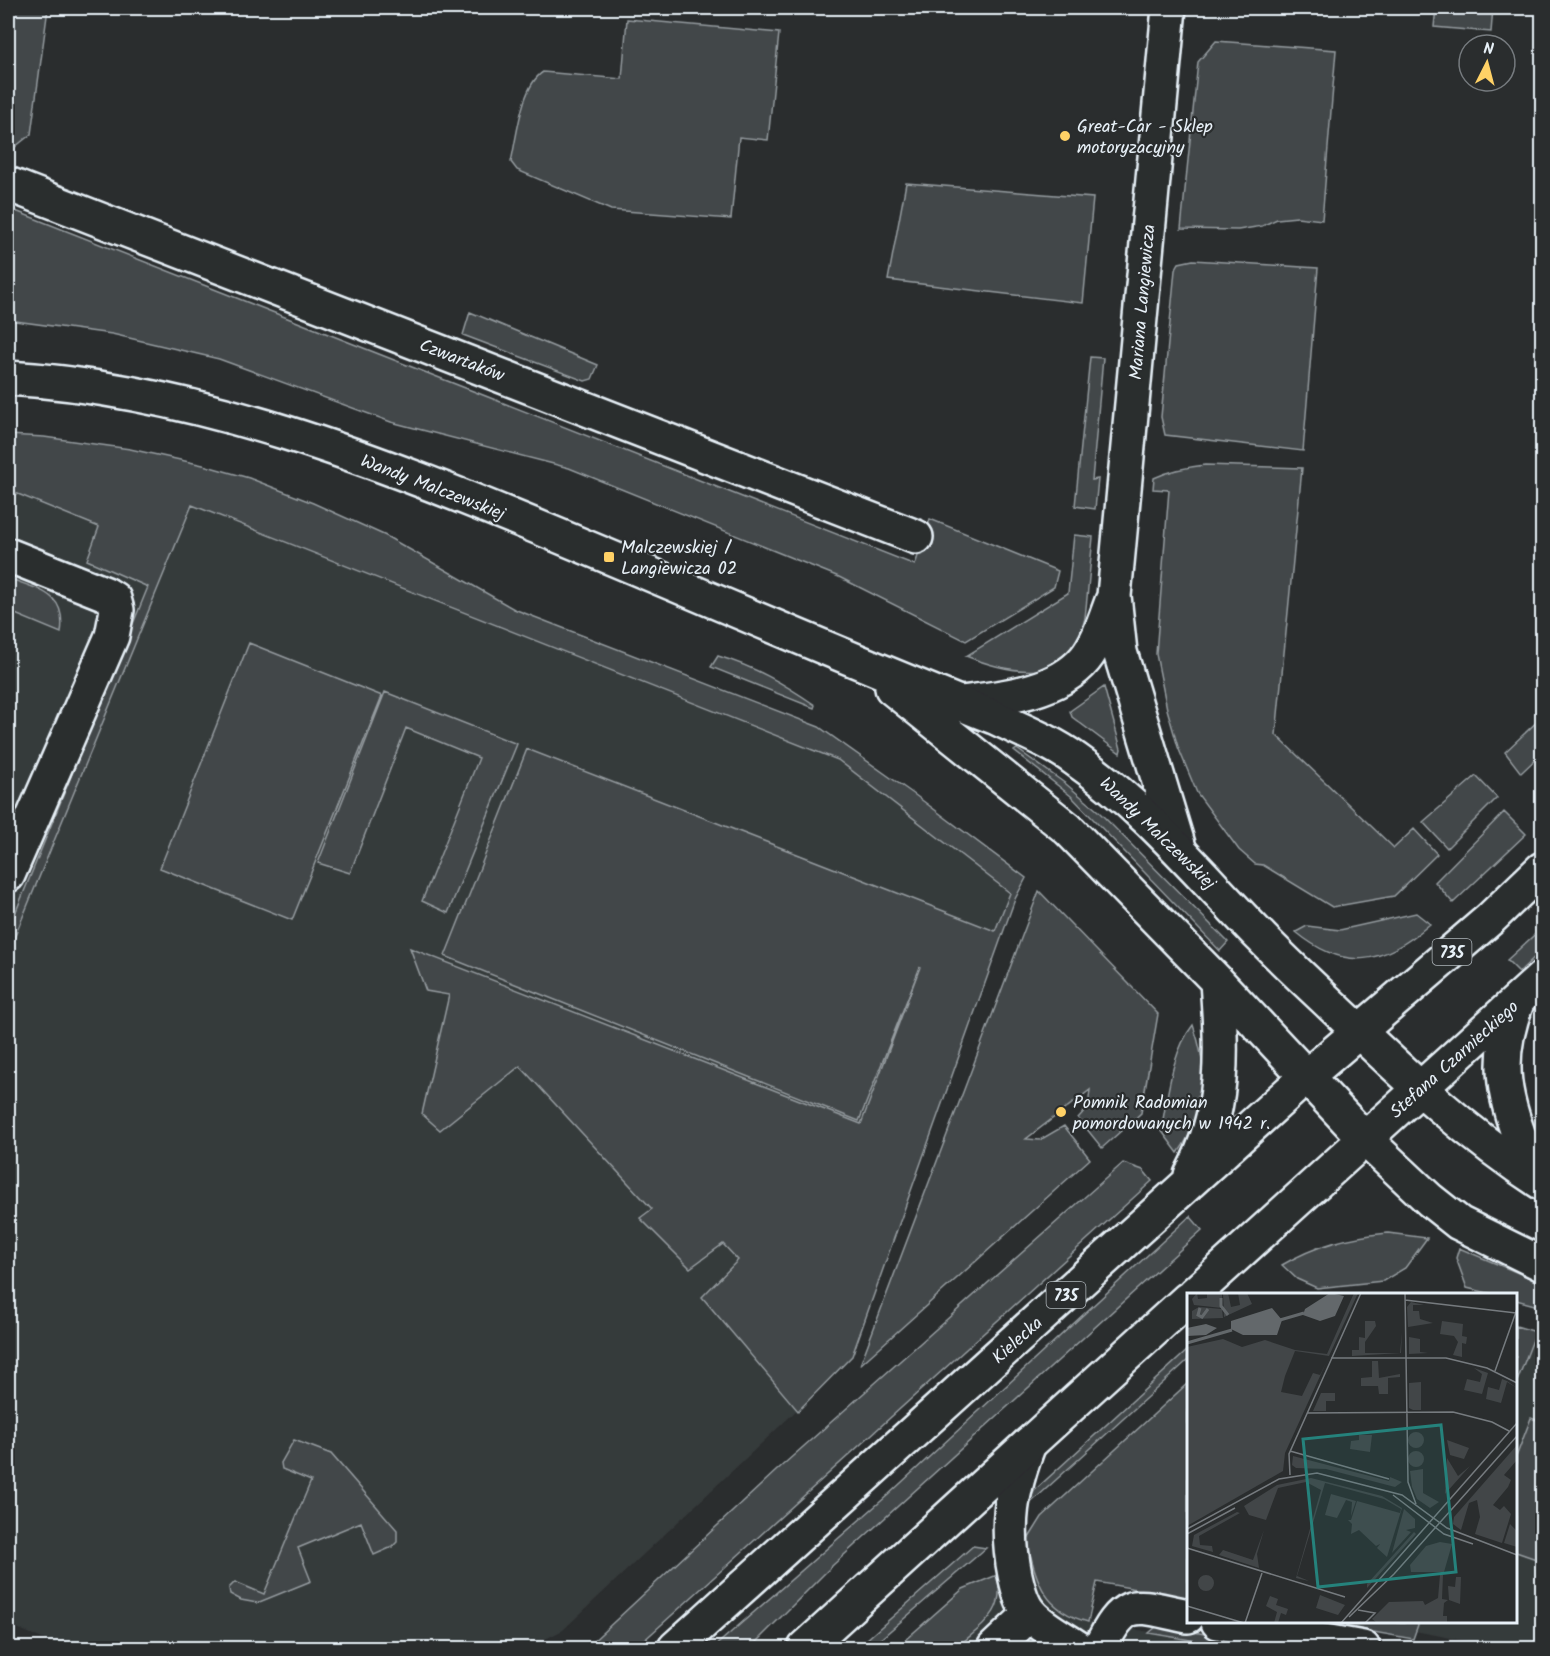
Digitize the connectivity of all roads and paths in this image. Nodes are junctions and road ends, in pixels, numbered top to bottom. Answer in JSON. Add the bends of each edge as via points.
{"nodes":[{"id":1,"x":1169,"y":8,"type":"edge"},
{"id":2,"x":8,"y":184,"type":"edge"},
{"id":3,"x":8,"y":378,"type":"edge"},
{"id":4,"x":916,"y":537,"type":"dead end"},
{"id":5,"x":8,"y":555,"type":"edge"},
{"id":6,"x":1114,"y":596,"type":"junction"},
{"id":7,"x":842,"y":654,"type":"junction"},
{"id":8,"x":961,"y":703,"type":"junction"},
{"id":9,"x":1180,"y":851,"type":"junction"},
{"id":10,"x":1542,"y":869,"type":"edge"},
{"id":11,"x":8,"y":875,"type":"edge"},
{"id":12,"x":1542,"y":978,"type":"edge"},
{"id":13,"x":1217,"y":981,"type":"junction"},
{"id":14,"x":1518,"y":1000,"type":"junction"},
{"id":15,"x":1358,"y":1031,"type":"junction"},
{"id":16,"x":1307,"y":1076,"type":"junction"},
{"id":17,"x":1420,"y":1090,"type":"junction"},
{"id":18,"x":1365,"y":1139,"type":"junction"},
{"id":19,"x":1538,"y":1180,"type":"edge"},
{"id":20,"x":1185,"y":1187,"type":"junction"},
{"id":21,"x":1542,"y":1264,"type":"edge"},
{"id":22,"x":1195,"y":1293,"type":"edge"},
{"id":23,"x":1187,"y":1300,"type":"edge"},
{"id":24,"x":1029,"y":1444,"type":"junction"},
{"id":25,"x":1030,"y":1614,"type":"junction"},
{"id":26,"x":1187,"y":1616,"type":"edge"},
{"id":27,"x":1224,"y":1623,"type":"edge"},
{"id":28,"x":675,"y":1648,"type":"edge"},
{"id":29,"x":805,"y":1648,"type":"edge"},
{"id":30,"x":994,"y":1648,"type":"edge"},
{"id":31,"x":1078,"y":1648,"type":"edge"},
{"id":32,"x":1100,"y":1648,"type":"edge"},
{"id":33,"x":1364,"y":1648,"type":"edge"}],
"edges":[{"from":1,"to":6,"type":"main road","name":"Mariana Langiewicza"},
{"from":2,"to":4,"type":"main road","name":"Czwartaków"},
{"from":3,"to":7,"type":"main road","name":"Wandy Malczewskiej","via":[[52,381],[173,402],[285,432],[480,503]]},
{"from":5,"to":11,"type":"main road","via":[[106,594],[114,599],[117,610],[112,636]]},
{"from":6,"to":8,"type":"main road","name":"Mariana Langiewicza","via":[[1084,660],[1065,675],[1022,692]]},
{"from":6,"to":9,"type":"main road","name":"Mariana Langiewicza","via":[[1123,664]]},
{"from":7,"to":8,"type":"main road","name":"Wandy Malczewskiej"},
{"from":7,"to":13,"type":"main road","name":"Wandy Malczewskiej","via":[[919,708],[1068,829]]},
{"from":8,"to":9,"type":"main road","name":"Wandy Malczewskiej","via":[[1073,757]]},
{"from":9,"to":15,"type":"main road","name":"Wandy Malczewskiej"},
{"from":10,"to":15,"type":"main road","number":"735","via":[[1490,919]]},
{"from":12,"to":14,"type":"main road","name":"Stefana Czarnieckiego"},
{"from":13,"to":16,"type":"main road","name":"Wandy Malczewskiej"},
{"from":13,"to":20,"type":"main road","via":[[1222,1053],[1218,1095],[1212,1128]]},
{"from":14,"to":17,"type":"main road","name":"Stefana Czarnieckiego"},
{"from":14,"to":19,"type":"main road","via":[[1509,1022],[1504,1054],[1505,1090],[1510,1117]]},
{"from":15,"to":16,"type":"main road","name":"Kielecka","number":"735"},
{"from":15,"to":17,"type":"main road","name":"Wandy Malczewskiej"},
{"from":16,"to":18,"type":"main road","name":"Wandy Malczewskiej"},
{"from":16,"to":20,"type":"main road","name":"Kielecka","number":"735"},
{"from":17,"to":18,"type":"main road","name":"Stefana Czarnieckiego"},
{"from":17,"to":19,"type":"main road","name":"Wandy Malczewskiej","via":[[1501,1157]]},
{"from":18,"to":21,"type":"main road","name":"Wandy Malczewskiej","via":[[1459,1223]]},
{"from":18,"to":22,"type":"main road"},
{"from":20,"to":28,"type":"main road","name":"Kielecka","number":"735"},
{"from":23,"to":24,"type":"main road"},
{"from":24,"to":25,"type":"main road","via":[[1010,1504],[1009,1534],[1021,1598]]},
{"from":24,"to":29,"type":"main road"},
{"from":25,"to":30,"type":"main road"},
{"from":25,"to":31,"type":"main road"},
{"from":26,"to":32,"type":"main road","via":[[1137,1607],[1127,1609],[1112,1622]]},
{"from":27,"to":33,"type":"main road"}]}
